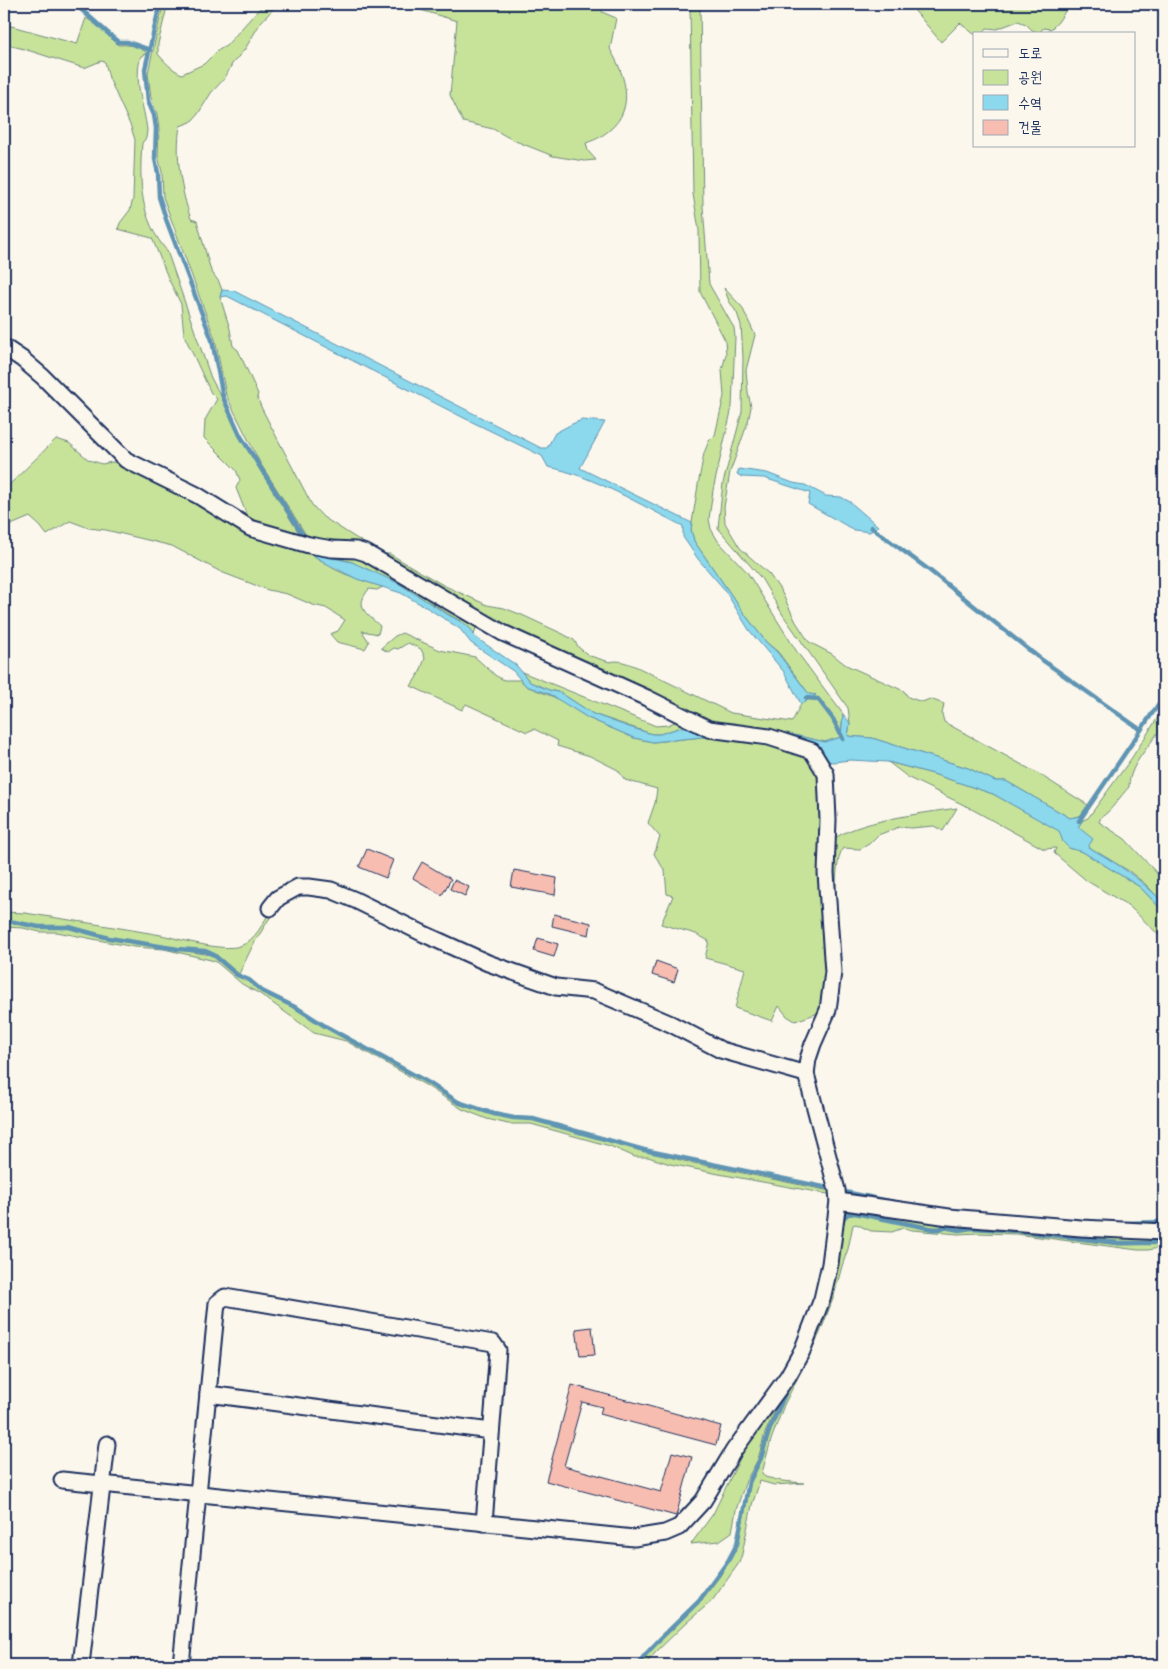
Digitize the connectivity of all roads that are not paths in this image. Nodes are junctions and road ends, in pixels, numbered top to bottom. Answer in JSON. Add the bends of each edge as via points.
{"nodes":[{"id":1,"x":4,"y":347,"type":"edge"},
{"id":2,"x":270,"y":908,"type":"dead end"},
{"id":3,"x":806,"y":1074,"type":"junction"},
{"id":4,"x":838,"y":1200,"type":"junction"},
{"id":5,"x":1164,"y":1232,"type":"edge"},
{"id":6,"x":208,"y":1394,"type":"junction"},
{"id":7,"x":492,"y":1431,"type":"junction"},
{"id":8,"x":107,"y":1444,"type":"dead end"},
{"id":9,"x":62,"y":1480,"type":"dead end"},
{"id":10,"x":102,"y":1484,"type":"junction"},
{"id":11,"x":198,"y":1493,"type":"junction"},
{"id":12,"x":484,"y":1523,"type":"junction"},
{"id":13,"x":81,"y":1665,"type":"edge"},
{"id":14,"x":181,"y":1665,"type":"edge"}],
"edges":[{"from":1,"to":3,"type":"street","via":[[43,377],[126,460],[197,495],[250,528],[309,545],[366,553],[503,633],[708,729],[768,737],[812,751],[826,774],[826,873],[833,972],[828,1010],[813,1044]]},
{"from":2,"to":3,"type":"street","via":[[278,898],[298,888],[331,890],[488,963],[556,987],[594,991],[671,1024],[721,1050]]},
{"from":3,"to":4,"type":"street"},
{"from":4,"to":5,"type":"street","via":[[949,1217]]},
{"from":4,"to":12,"type":"street","via":[[822,1299],[802,1351],[788,1376],[734,1450],[703,1502],[679,1527],[665,1533],[634,1538]]},
{"from":6,"to":7,"type":"street"},
{"from":6,"to":7,"type":"street","via":[[216,1303],[225,1297],[493,1343],[498,1350]]},
{"from":6,"to":11,"type":"street"},
{"from":7,"to":12,"type":"street"},
{"from":8,"to":10,"type":"street"},
{"from":9,"to":10,"type":"street"},
{"from":10,"to":11,"type":"street"},
{"from":10,"to":13,"type":"street"},
{"from":11,"to":12,"type":"street"},
{"from":11,"to":14,"type":"street"}]}
